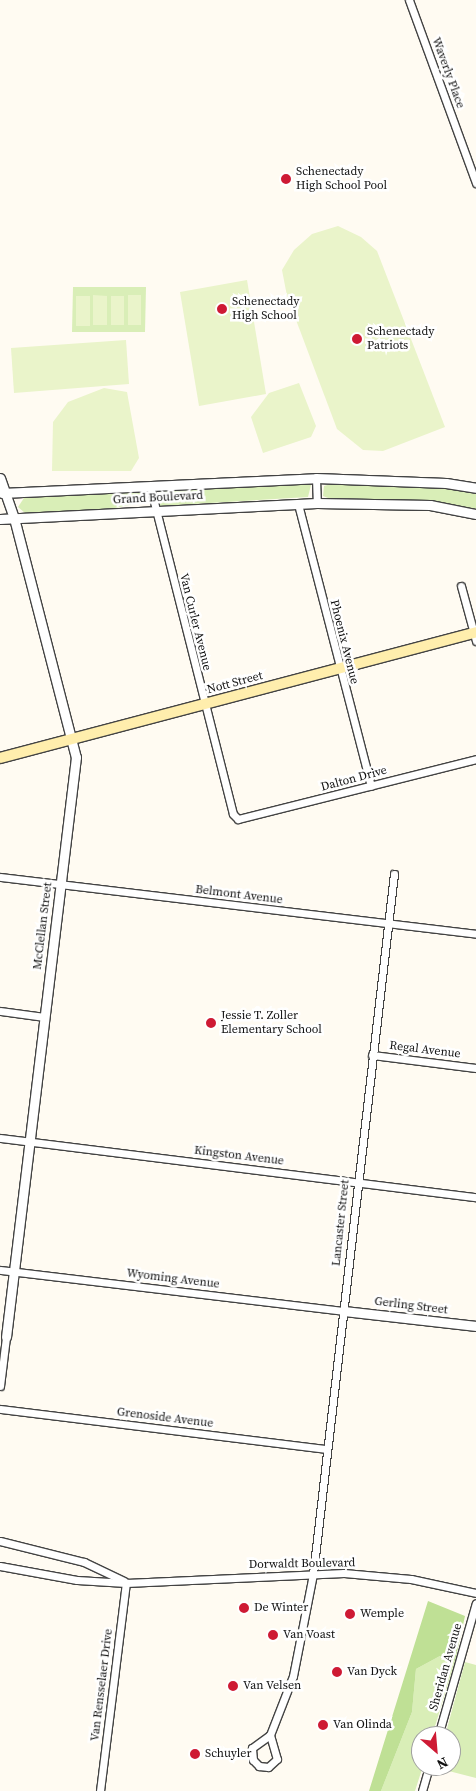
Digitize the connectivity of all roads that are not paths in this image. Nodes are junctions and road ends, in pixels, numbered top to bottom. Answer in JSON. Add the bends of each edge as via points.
{"nodes":[{"id":1,"x":409,"y":0,"type":"edge"},
{"id":2,"x":476,"y":183,"type":"edge"},
{"id":3,"x":0,"y":478,"type":"edge"},
{"id":4,"x":316,"y":478,"type":"junction"},
{"id":5,"x":150,"y":486,"type":"junction"},
{"id":6,"x":476,"y":488,"type":"edge"},
{"id":7,"x":3,"y":493,"type":"edge"},
{"id":8,"x":317,"y":503,"type":"junction"},
{"id":9,"x":298,"y":504,"type":"junction"},
{"id":10,"x":155,"y":511,"type":"junction"},
{"id":11,"x":476,"y":514,"type":"edge"},
{"id":12,"x":14,"y":518,"type":"junction"},
{"id":13,"x":0,"y":519,"type":"edge"},
{"id":14,"x":461,"y":586,"type":"dead end"},
{"id":15,"x":475,"y":635,"type":"edge"},
{"id":16,"x":339,"y":668,"type":"junction"},
{"id":17,"x":205,"y":704,"type":"junction"},
{"id":18,"x":72,"y":738,"type":"junction"},
{"id":19,"x":0,"y":758,"type":"edge"},
{"id":20,"x":476,"y":760,"type":"edge"},
{"id":21,"x":371,"y":786,"type":"junction"},
{"id":22,"x":238,"y":819,"type":"joint"},
{"id":23,"x":394,"y":874,"type":"dead end"},
{"id":24,"x":0,"y":877,"type":"edge"},
{"id":25,"x":61,"y":885,"type":"junction"},
{"id":26,"x":389,"y":924,"type":"junction"},
{"id":27,"x":476,"y":934,"type":"edge"},
{"id":28,"x":0,"y":1011,"type":"edge"},
{"id":29,"x":45,"y":1017,"type":"junction"},
{"id":30,"x":372,"y":1055,"type":"junction"},
{"id":31,"x":476,"y":1068,"type":"edge"},
{"id":32,"x":0,"y":1138,"type":"edge"},
{"id":33,"x":31,"y":1142,"type":"junction"},
{"id":34,"x":357,"y":1182,"type":"junction"},
{"id":35,"x":476,"y":1197,"type":"edge"},
{"id":36,"x":0,"y":1270,"type":"edge"},
{"id":37,"x":15,"y":1272,"type":"junction"},
{"id":38,"x":344,"y":1310,"type":"junction"},
{"id":39,"x":476,"y":1326,"type":"edge"},
{"id":40,"x":6,"y":1337,"type":"joint"},
{"id":41,"x":0,"y":1386,"type":"edge"},
{"id":42,"x":0,"y":1409,"type":"edge"},
{"id":43,"x":326,"y":1449,"type":"junction"},
{"id":44,"x":0,"y":1541,"type":"edge"},
{"id":45,"x":0,"y":1566,"type":"edge"},
{"id":46,"x":313,"y":1574,"type":"junction"},
{"id":47,"x":126,"y":1583,"type":"junction"},
{"id":48,"x":476,"y":1593,"type":"edge"},
{"id":49,"x":476,"y":1603,"type":"edge"},
{"id":50,"x":441,"y":1726,"type":"edge"},
{"id":51,"x":270,"y":1735,"type":"junction"},
{"id":52,"x":426,"y":1776,"type":"edge"},
{"id":53,"x":100,"y":1791,"type":"edge"},
{"id":54,"x":422,"y":1791,"type":"edge"}],
"edges":[{"from":1,"to":2,"type":"street","name":"Waverly Place"},
{"from":3,"to":7,"type":"street","name":"McClellan Street"},
{"from":4,"to":5,"type":"street","name":"Grand Boulevard"},
{"from":4,"to":6,"type":"street","name":"Grand Boulevard","via":[[446,483]]},
{"from":4,"to":8,"type":"street"},
{"from":5,"to":7,"type":"street","name":"Grand Boulevard"},
{"from":5,"to":10,"type":"street","name":"Van Curler Avenue"},
{"from":7,"to":12,"type":"street","name":"McClellan Street"},
{"from":8,"to":9,"type":"street","name":"Grand Boulevard"},
{"from":8,"to":11,"type":"street","name":"Grand Boulevard","via":[[430,505]]},
{"from":9,"to":10,"type":"street","name":"Grand Boulevard"},
{"from":9,"to":16,"type":"street","name":"Phoenix Avenue"},
{"from":10,"to":12,"type":"street","name":"Grand Boulevard"},
{"from":10,"to":17,"type":"street","name":"Van Curler Avenue"},
{"from":12,"to":13,"type":"street","name":"Grand Boulevard"},
{"from":12,"to":18,"type":"street","name":"McClellan Street"},
{"from":14,"to":15,"type":"street"},
{"from":15,"to":16,"type":"main road","name":"Nott Street"},
{"from":16,"to":17,"type":"main road","name":"Nott Street"},
{"from":16,"to":21,"type":"street","name":"Phoenix Avenue"},
{"from":17,"to":18,"type":"main road","name":"Nott Street"},
{"from":17,"to":22,"type":"street","name":"Van Curler Avenue","via":[[233,814]]},
{"from":18,"to":19,"type":"main road","name":"Nott Street"},
{"from":18,"to":25,"type":"street","name":"McClellan Street","via":[[76,758]]},
{"from":20,"to":21,"type":"street","name":"Dalton Drive"},
{"from":21,"to":22,"type":"street","name":"Dalton Drive"},
{"from":23,"to":26,"type":"street","name":"Lancaster Street"},
{"from":24,"to":25,"type":"street","name":"Belmont Avenue"},
{"from":25,"to":26,"type":"street","name":"Belmont Avenue"},
{"from":25,"to":29,"type":"street","name":"McClellan Street"},
{"from":26,"to":27,"type":"street","name":"Belmont Avenue"},
{"from":26,"to":30,"type":"street","name":"Lancaster Street"},
{"from":28,"to":29,"type":"street"},
{"from":29,"to":33,"type":"street","name":"McClellan Street"},
{"from":30,"to":31,"type":"street","name":"Regal Avenue"},
{"from":30,"to":34,"type":"street","name":"Lancaster Street"},
{"from":32,"to":33,"type":"street","name":"Kingston Avenue"},
{"from":33,"to":34,"type":"street","name":"Kingston Avenue"},
{"from":33,"to":37,"type":"street","name":"McClellan Street"},
{"from":34,"to":35,"type":"street","name":"Kingston Avenue"},
{"from":34,"to":38,"type":"street","name":"Lancaster Street"},
{"from":36,"to":37,"type":"street","name":"Wyoming Avenue"},
{"from":37,"to":38,"type":"street","name":"Wyoming Avenue"},
{"from":37,"to":40,"type":"street","name":"McClellan Street"},
{"from":38,"to":39,"type":"street","name":"Gerling Street"},
{"from":38,"to":43,"type":"street","name":"Lancaster Street"},
{"from":40,"to":41,"type":"street","name":"McClellan Street"},
{"from":42,"to":43,"type":"street","name":"Grenoside Avenue"},
{"from":43,"to":46,"type":"street","name":"Lancaster Street"},
{"from":44,"to":47,"type":"street","name":"Dorwaldt Boulevard","via":[[84,1562]]},
{"from":45,"to":47,"type":"street","name":"Dorwaldt Boulevard","via":[[77,1580]]},
{"from":46,"to":47,"type":"street","name":"Dorwaldt Boulevard"},
{"from":46,"to":48,"type":"street","name":"Dorwaldt Boulevard","via":[[411,1579]]},
{"from":46,"to":51,"type":"street","name":"Lancaster Street","via":[[293,1676]]},
{"from":47,"to":53,"type":"street","name":"Van Rensselaer Drive"},
{"from":49,"to":50,"type":"street","name":"Sheridan Avenue"},
{"from":51,"to":51,"type":"street","via":[[252,1748],[253,1760],[259,1766],[268,1767],[276,1759]]},
{"from":52,"to":54,"type":"street"}]}
